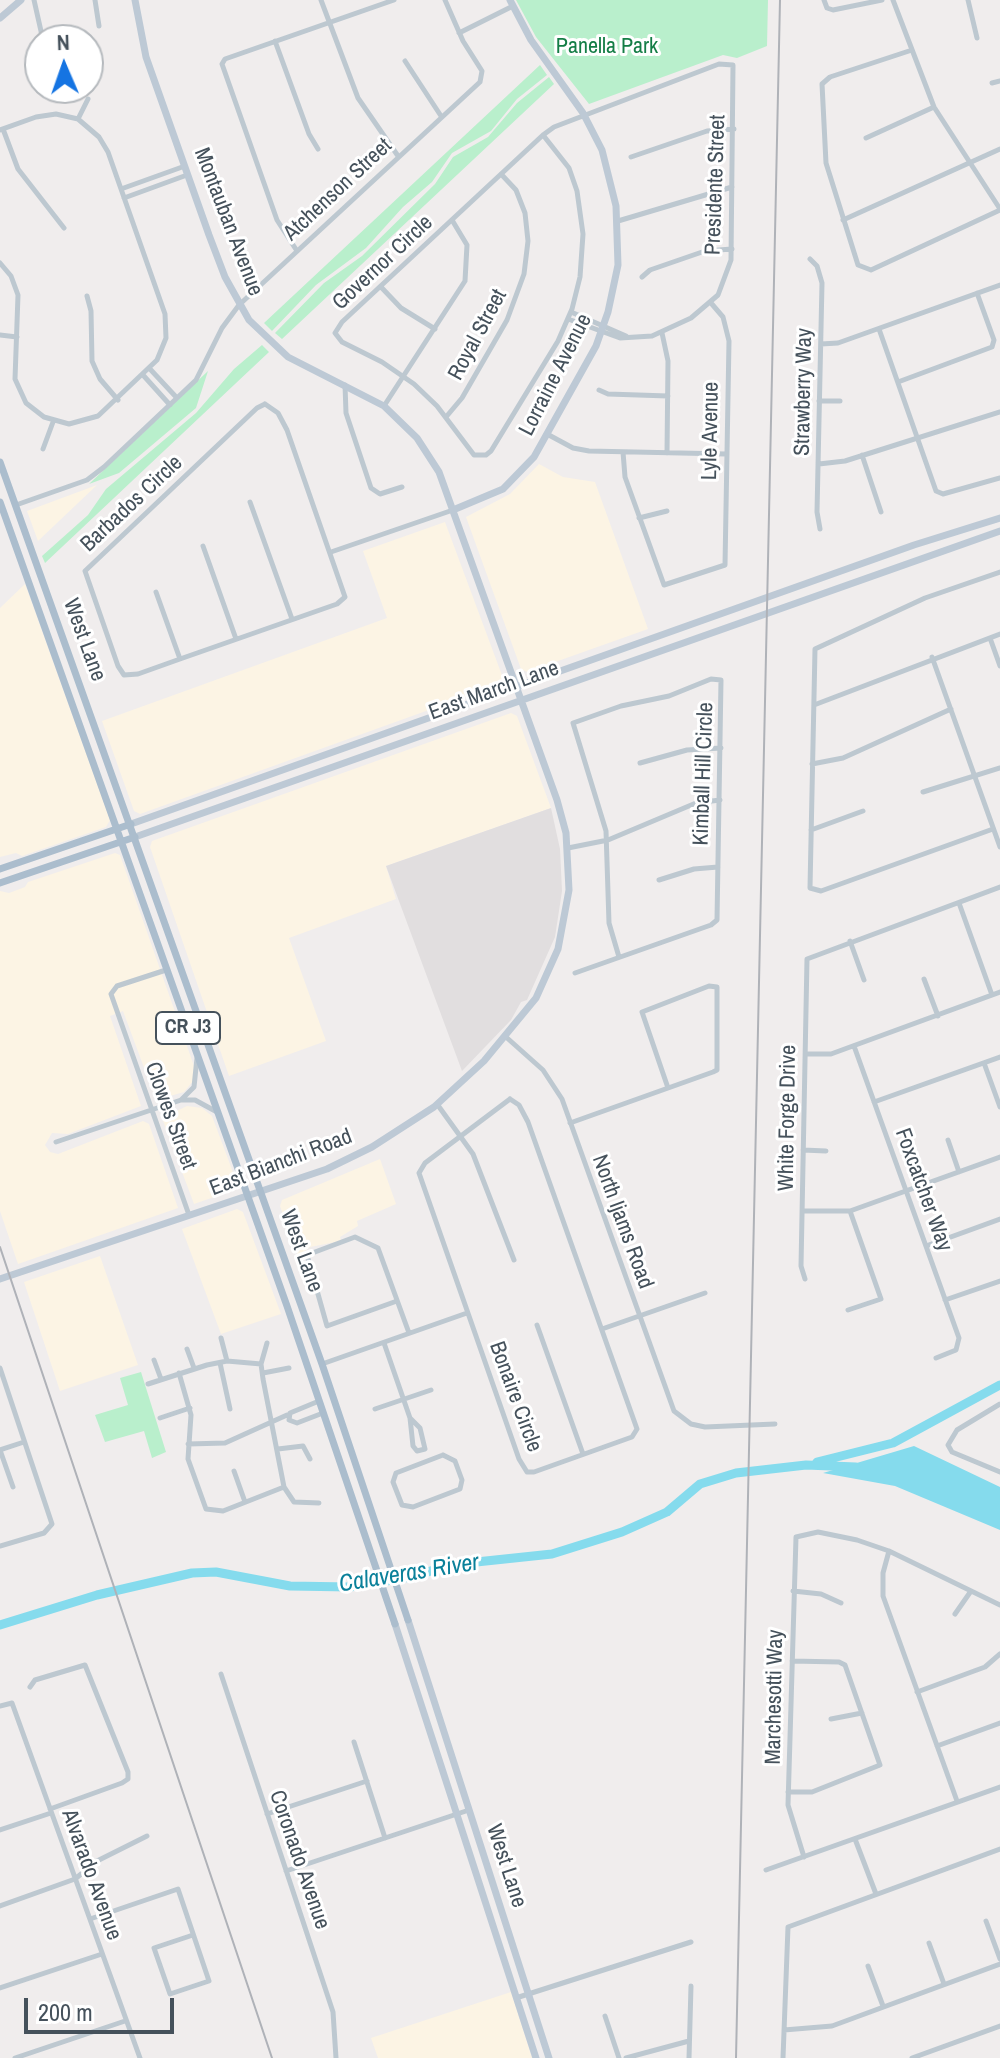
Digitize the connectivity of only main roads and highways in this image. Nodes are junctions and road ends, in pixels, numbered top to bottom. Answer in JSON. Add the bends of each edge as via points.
{"nodes":[{"id":1,"x":21,"y":0,"type":"edge"},
{"id":2,"x":135,"y":0,"type":"edge"},
{"id":3,"x":511,"y":3,"type":"edge"},
{"id":4,"x":0,"y":18,"type":"edge"},
{"id":5,"x":0,"y":462,"type":"edge"},
{"id":6,"x":1,"y":508,"type":"edge"},
{"id":7,"x":453,"y":510,"type":"junction"},
{"id":8,"x":1000,"y":518,"type":"edge"},
{"id":9,"x":1000,"y":531,"type":"edge"},
{"id":10,"x":517,"y":687,"type":"junction"},
{"id":11,"x":521,"y":700,"type":"junction"},
{"id":12,"x":131,"y":824,"type":"junction"},
{"id":13,"x":117,"y":829,"type":"junction"},
{"id":14,"x":135,"y":837,"type":"junction"},
{"id":15,"x":122,"y":841,"type":"junction"},
{"id":16,"x":0,"y":869,"type":"edge"},
{"id":17,"x":0,"y":883,"type":"edge"},
{"id":18,"x":261,"y":1193,"type":"junction"},
{"id":19,"x":248,"y":1197,"type":"junction"},
{"id":20,"x":0,"y":1279,"type":"edge"},
{"id":21,"x":409,"y":1668,"type":"junction"},
{"id":22,"x":430,"y":1691,"type":"junction"},
{"id":23,"x":424,"y":1710,"type":"junction"},
{"id":24,"x":446,"y":1743,"type":"junction"},
{"id":25,"x":536,"y":2058,"type":"edge"},
{"id":26,"x":549,"y":2058,"type":"edge"}],
"edges":[{"from":1,"to":4,"type":"main road"},
{"from":2,"to":7,"type":"main road","name":"Montauban Avenue","via":[[146,57],[239,305],[277,349],[384,406],[425,449]]},
{"from":3,"to":7,"type":"main road","name":"Lorraine Avenue","via":[[583,113],[607,164],[618,221],[618,265],[603,328],[527,466],[481,501]]},
{"from":5,"to":12,"type":"main road","name":"West Lane","number":"CR J3"},
{"from":6,"to":13,"type":"main road","name":"West Lane","number":"CR J3"},
{"from":7,"to":10,"type":"main road","name":"Montauban Avenue"},
{"from":8,"to":10,"type":"main road","name":"East March Lane"},
{"from":9,"to":11,"type":"main road","name":"East March Lane"},
{"from":10,"to":11,"type":"main road","name":"East Bianchi Road"},
{"from":10,"to":12,"type":"main road","name":"East March Lane"},
{"from":11,"to":14,"type":"main road","name":"East March Lane"},
{"from":11,"to":18,"type":"main road","name":"East Bianchi Road","via":[[557,800],[568,848],[569,890],[558,949],[536,998],[506,1037],[437,1104],[347,1160]]},
{"from":12,"to":13,"type":"main road","name":"East March Lane"},
{"from":12,"to":14,"type":"main road","name":"West Lane","number":"CR J3"},
{"from":13,"to":15,"type":"main road","name":"West Lane","number":"CR J3"},
{"from":13,"to":16,"type":"main road","name":"East March Lane"},
{"from":14,"to":15,"type":"main road","name":"East March Lane"},
{"from":14,"to":18,"type":"main road","name":"West Lane","number":"CR J3"},
{"from":15,"to":17,"type":"main road","name":"East March Lane"},
{"from":15,"to":19,"type":"main road","name":"West Lane","number":"CR J3"},
{"from":18,"to":19,"type":"main road","name":"East Bianchi Road"},
{"from":18,"to":22,"type":"main road","name":"West Lane","number":"CR J3"},
{"from":19,"to":20,"type":"main road","name":"East Bianchi Road"},
{"from":19,"to":21,"type":"main road","name":"West Lane","number":"CR J3"},
{"from":21,"to":22,"type":"main road","via":[[423,1691]]},
{"from":21,"to":23,"type":"main road","name":"West Lane","number":"CR J3"},
{"from":22,"to":24,"type":"main road","name":"West Lane","number":"CR J3"},
{"from":23,"to":24,"type":"main road","via":[[432,1713]]},
{"from":23,"to":25,"type":"main road","name":"West Lane","number":"CR J3"},
{"from":24,"to":26,"type":"main road","name":"West Lane","number":"CR J3"}]}
